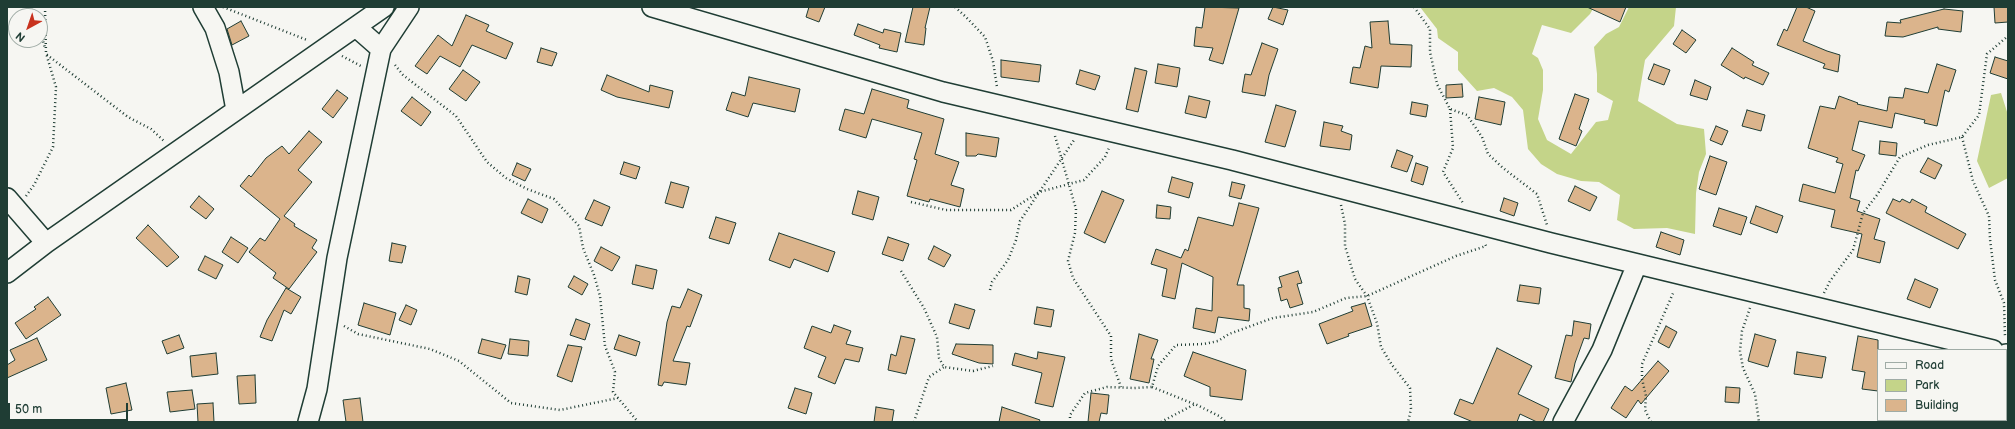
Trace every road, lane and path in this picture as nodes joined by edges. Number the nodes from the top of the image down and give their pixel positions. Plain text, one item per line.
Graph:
1 (45, 7) edge
2 (203, 7) edge
3 (223, 7) edge
4 (384, 7) edge
5 (409, 7) edge
6 (652, 7) edge
7 (955, 7) edge
8 (1414, 7) edge
9 (356, 27) junction
10 (2008, 36) edge
11 (44, 48) edge
12 (325, 48) junction
13 (381, 49) junction
14 (46, 54) junction
15 (375, 73) junction
16 (999, 105) junction
17 (236, 110) junction
18 (1039, 115) junction
19 (1085, 126) junction
20 (1115, 133) junction
21 (1962, 137) junction
22 (176, 152) junction
23 (1061, 158) junction
24 (1068, 184) junction
25 (1337, 187) junction
26 (1039, 192) junction
27 (911, 202) dead end
28 (12, 204) edge
29 (46, 243) junction
30 (1551, 243) junction
31 (1637, 264) junction
32 (900, 271) dead end
33 (7, 273) edge
34 (1683, 275) junction
35 (990, 290) dead end
36 (1756, 292) junction
37 (1367, 296) junction
38 (1816, 307) junction
39 (328, 316) junction
40 (1999, 349) edge
41 (2003, 349) edge
42 (993, 366) dead end
43 (944, 367) junction
44 (1152, 387) junction
45 (1122, 388) junction
46 (618, 398) junction
47 (1195, 404) junction
48 (308, 422) edge
49 (638, 422) edge
50 (914, 422) edge
51 (1070, 422) edge
52 (1160, 422) edge
53 (1226, 422) edge
54 (1408, 422) edge
55 (1563, 422) edge
56 (1651, 422) edge
57 (1759, 422) edge

1 - 14 path
2 - 17 street
3 - 12 path
4 - 9 street
5 - 13 street
6 - 16 street
7 - 16 path
8 - 30 path
9 - 12 street
9 - 13 street
10 - 21 path
11 - 14 path
12 - 15 path
12 - 17 street
13 - 15 street
13 - 46 path
14 - 22 path
14 - 28 path
15 - 39 street
16 - 18 street
17 - 22 street
18 - 19 street
18 - 23 path
19 - 20 street
19 - 23 path
20 - 24 path
20 - 25 street
21 - 38 path
21 - 41 path
22 - 29 street
23 - 24 path
23 - 26 path
24 - 26 path
24 - 45 path
25 - 30 street
25 - 37 path
26 - 27 path
26 - 35 path
28 - 29 street
29 - 33 street
30 - 31 street
31 - 34 street
31 - 55 street
32 - 43 path
34 - 36 street
34 - 56 path
36 - 38 street
36 - 57 path
37 - 44 path
37 - 54 path
38 - 40 street
39 - 46 path
39 - 48 street
42 - 43 path
43 - 50 path
44 - 45 path
44 - 47 path
45 - 51 path
46 - 49 path
47 - 52 path
47 - 53 path

